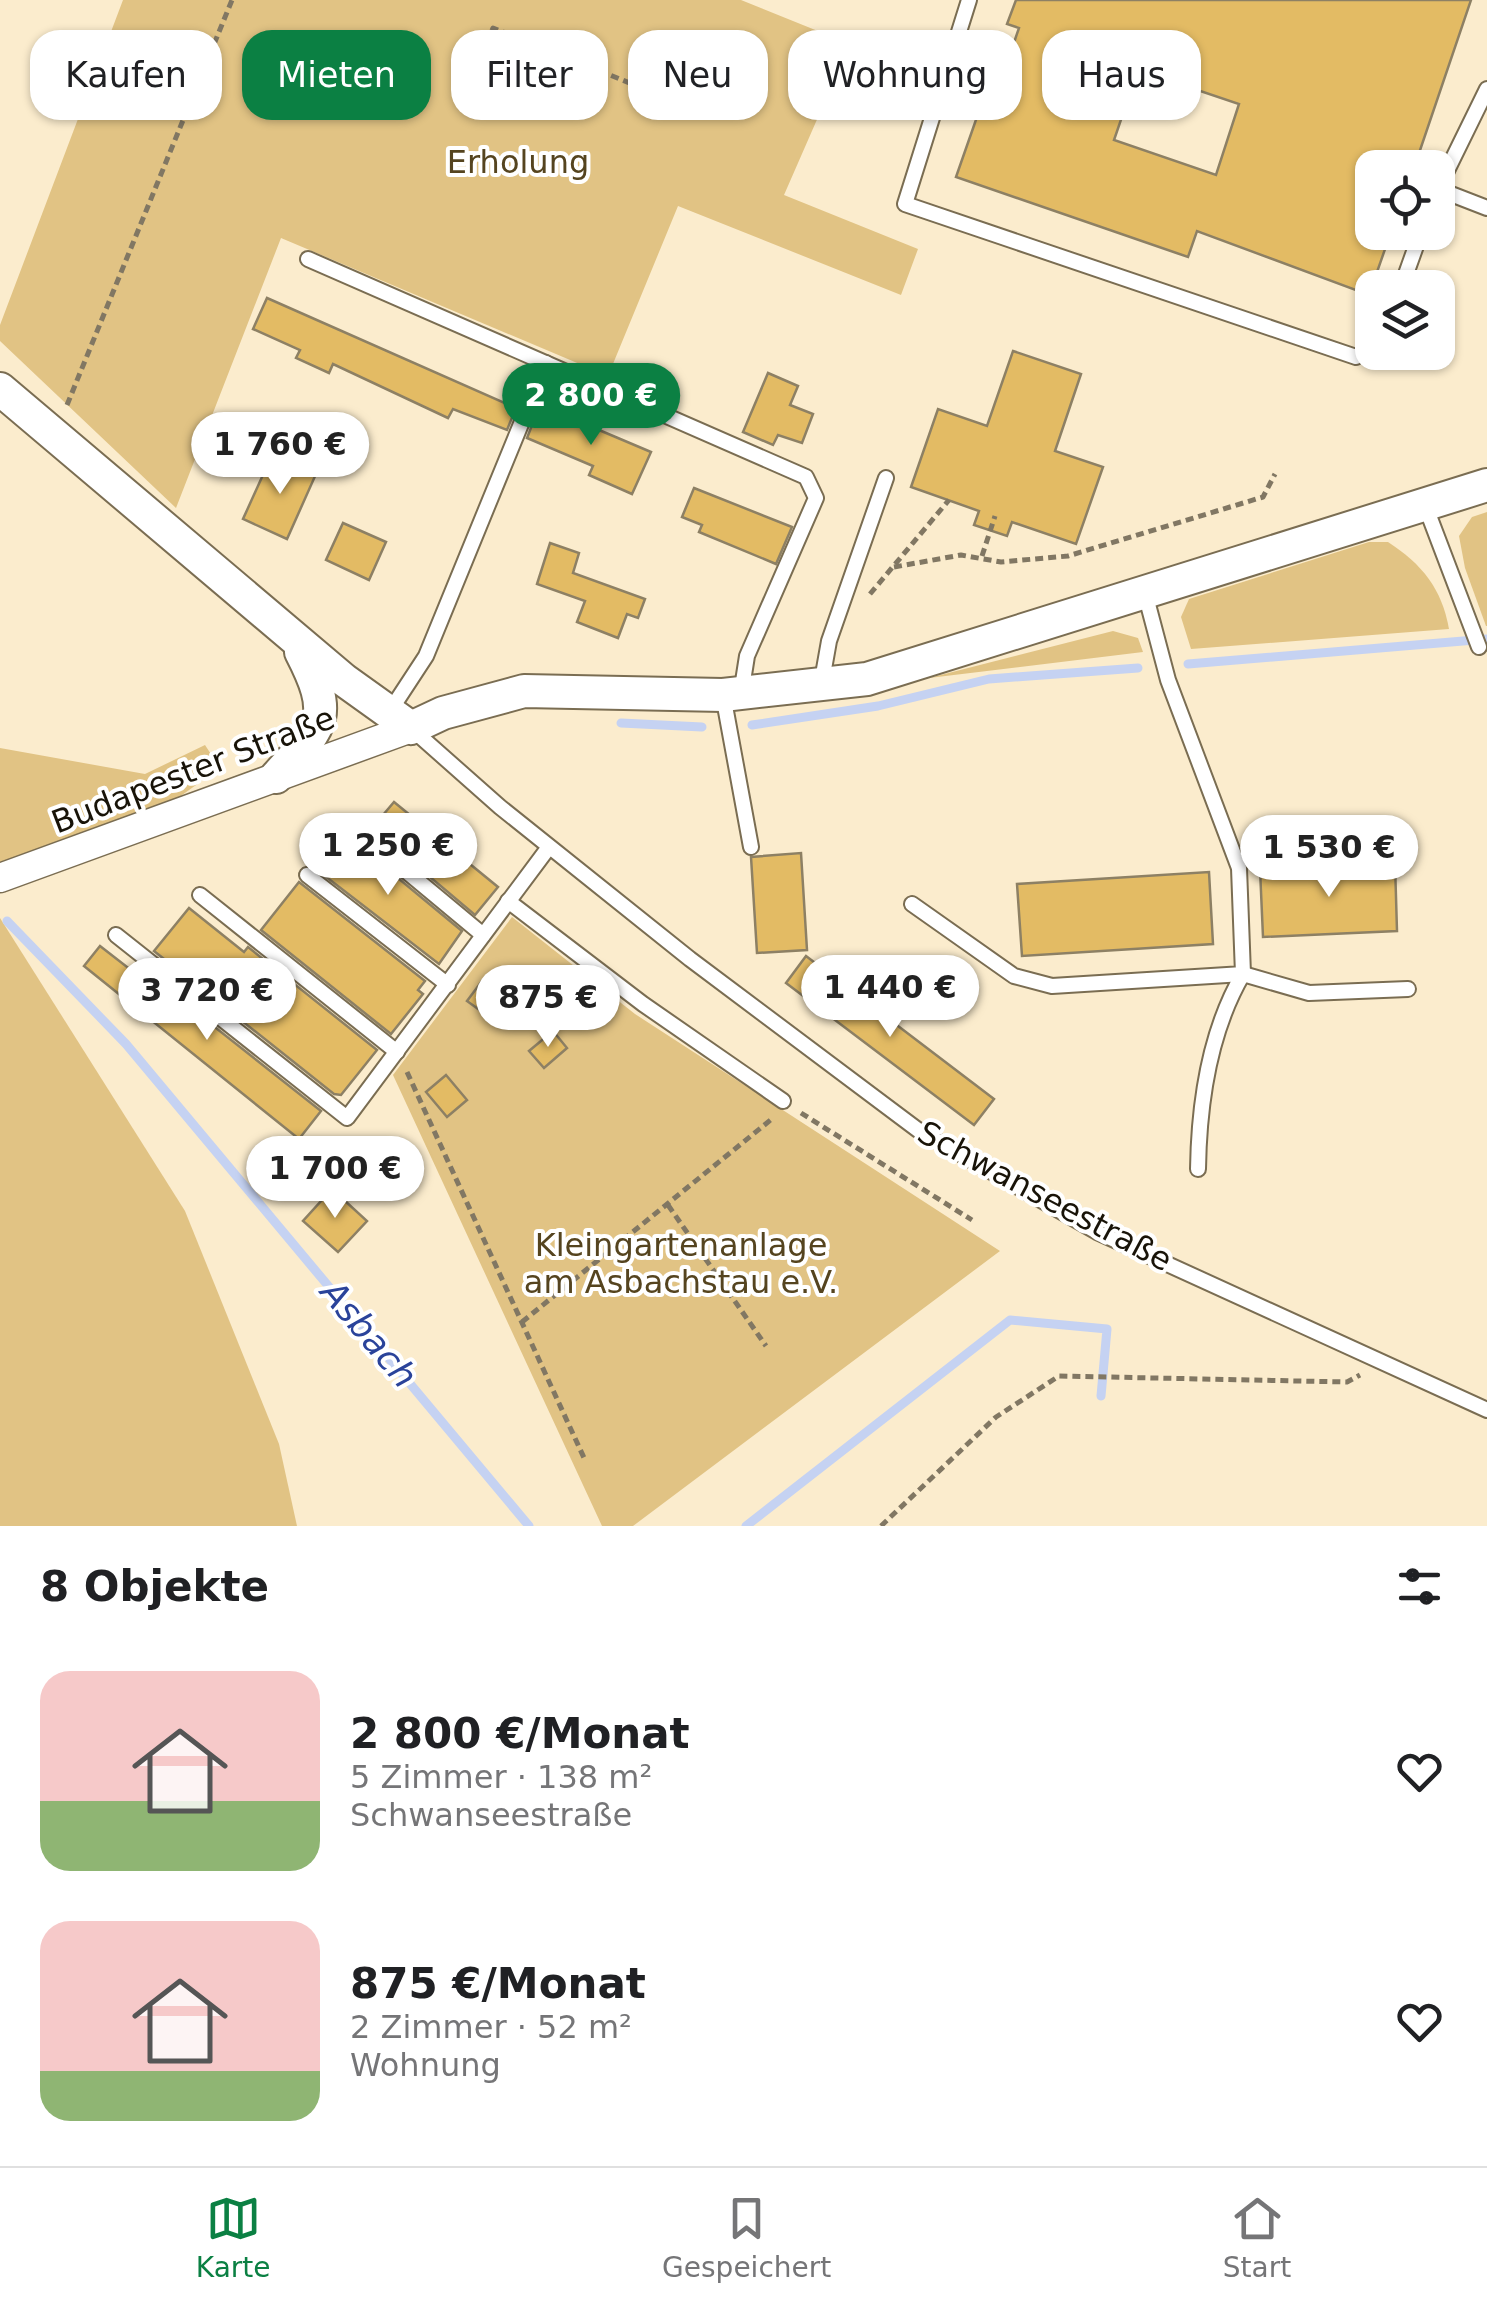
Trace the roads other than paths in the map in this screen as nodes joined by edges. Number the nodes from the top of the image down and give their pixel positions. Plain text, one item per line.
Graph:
1 (969, 0) edge
2 (1487, 89) edge
3 (1455, 154) edge
4 (1455, 196) edge
5 (1487, 208) edge
6 (308, 259) dead end
7 (1355, 356) edge
8 (546, 362) junction
9 (0, 389) edge
10 (886, 478) dead end
11 (1487, 485) edge
12 (1424, 504) junction
13 (1144, 592) junction
14 (292, 635) junction
15 (1479, 647) dead end
16 (821, 687) junction
17 (732, 695) junction
18 (400, 720) junction
19 (276, 778) junction
20 (352, 826) dead end
21 (549, 847) junction
22 (751, 847) dead end
23 (306, 875) dead end
24 (0, 878) edge
25 (200, 896) dead end
26 (508, 901) junction
27 (912, 904) dead end
28 (116, 935) dead end
29 (483, 935) junction
30 (1243, 974) junction
31 (448, 985) junction
32 (1408, 989) dead end
33 (398, 1052) junction
34 (784, 1102) road end
35 (1198, 1168) dead end
36 (1487, 1410) edge

1 - 7 lane
2 - 3 lane
4 - 5 lane
6 - 8 lane
8 - 17 lane
8 - 18 lane
9 - 14 street, Schwanseestraße
10 - 16 lane
11 - 12 street
12 - 13 street
12 - 15 lane
13 - 16 street
13 - 30 lane
14 - 18 street, Schwanseestraße
14 - 19 street
16 - 17 street
17 - 18 street
17 - 22 lane
18 - 19 street, Budapester Straße
18 - 21 lane, Schwanseestraße
19 - 24 street, Budapester Straße
20 - 29 lane
21 - 26 lane
21 - 36 lane, Schwanseestraße
23 - 31 lane
25 - 33 lane
26 - 29 lane
26 - 34 lane
27 - 30 lane
28 - 33 lane
29 - 31 lane
30 - 32 lane
30 - 35 lane
31 - 33 lane

